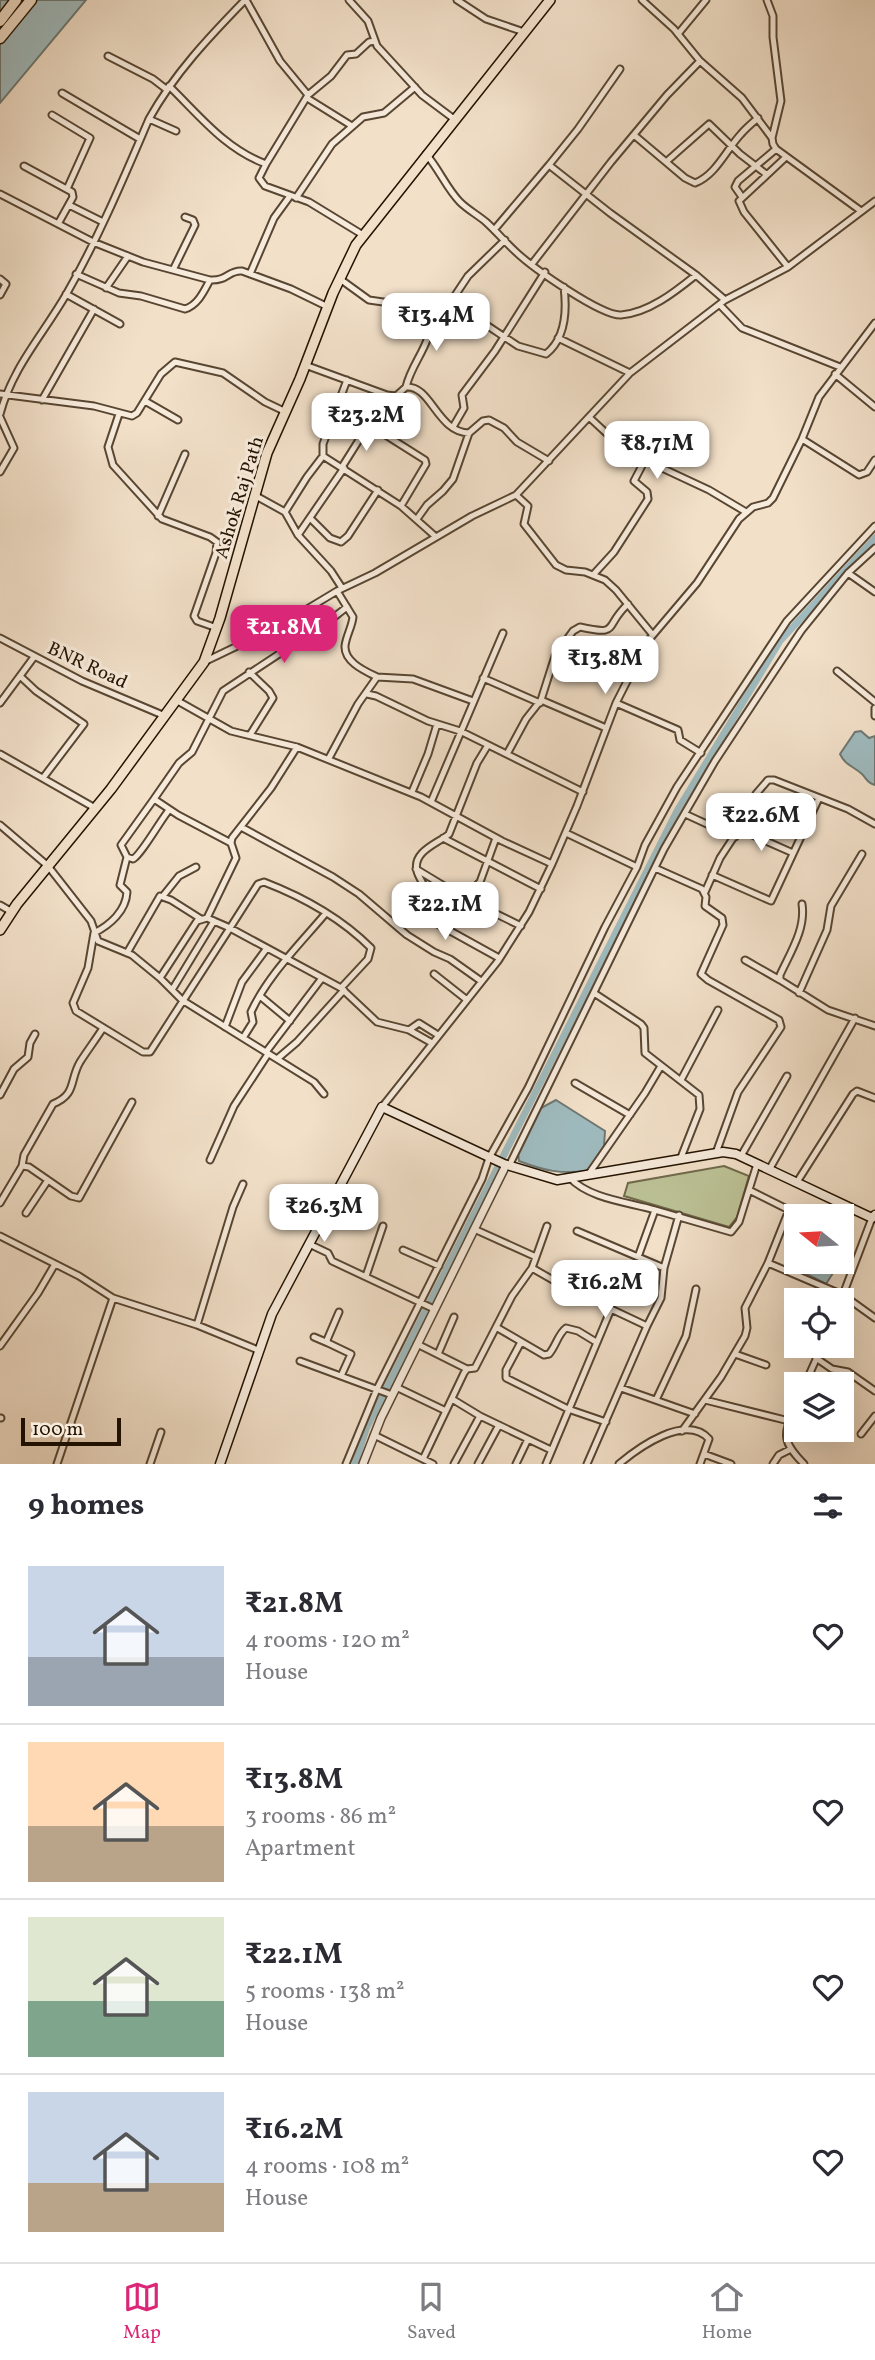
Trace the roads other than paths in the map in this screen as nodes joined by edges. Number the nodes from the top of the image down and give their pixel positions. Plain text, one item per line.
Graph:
1 (16, 0) edge
2 (31, 0) edge
3 (244, 0) edge
4 (349, 0) edge
5 (457, 0) edge
6 (550, 0) edge
7 (642, 0) edge
8 (706, 0) edge
9 (767, 0) edge
10 (0, 20) edge
11 (524, 32) junction
12 (678, 34) junction
13 (0, 38) edge
14 (375, 41) junction
15 (108, 56) dead end
16 (700, 61) junction
17 (620, 69) dead end
18 (167, 87) junction
19 (415, 87) junction
20 (62, 93) dead end
21 (307, 97) junction
22 (52, 116) dead end
23 (149, 118) junction
24 (758, 118) junction
25 (454, 119) junction
26 (352, 126) junction
27 (176, 131) dead end
28 (634, 135) junction
29 (772, 138) junction
30 (140, 139) junction
31 (732, 147) junction
32 (776, 149) junction
33 (426, 154) junction
34 (786, 157) junction
35 (666, 162) junction
36 (266, 164) junction
37 (549, 165) junction
38 (24, 166) dead end
39 (755, 166) junction
40 (766, 174) junction
41 (67, 189) junction
42 (586, 193) junction
43 (0, 194) edge
44 (293, 197) junction
45 (742, 197) junction
46 (875, 201) edge
47 (69, 205) junction
48 (861, 211) junction
49 (184, 217) dead end
50 (103, 222) junction
51 (58, 224) junction
52 (494, 230) junction
53 (363, 235) junction
54 (505, 240) junction
55 (93, 242) junction
56 (128, 256) junction
57 (532, 264) junction
58 (788, 267) junction
59 (173, 270) junction
60 (545, 272) junction
61 (76, 274) junction
62 (250, 274) junction
63 (696, 275) junction
64 (0, 279) edge
65 (340, 279) junction
66 (210, 280) junction
67 (564, 287) junction
68 (106, 288) junction
69 (66, 293) junction
70 (0, 295) edge
71 (450, 303) junction
72 (722, 303) junction
73 (328, 307) junction
74 (94, 309) junction
75 (430, 317) junction
76 (875, 323) edge
77 (120, 324) dead end
78 (869, 331) junction
79 (875, 335) edge
80 (503, 337) junction
81 (558, 338) junction
82 (305, 365) junction
83 (840, 367) junction
84 (630, 373) junction
85 (835, 374) junction
86 (347, 380) junction
87 (406, 387) junction
88 (3, 394) edge
89 (42, 400) junction
90 (145, 401) junction
91 (338, 405) junction
92 (875, 407) edge
93 (286, 412) junction
94 (120, 414) junction
95 (0, 415) edge
96 (590, 418) junction
97 (178, 420) dead end
98 (369, 424) junction
99 (453, 427) junction
100 (469, 433) junction
101 (802, 439) junction
102 (185, 454) dead end
103 (323, 456) junction
104 (645, 460) junction
105 (875, 460) edge
106 (549, 461) junction
107 (343, 467) junction
108 (0, 472) edge
109 (378, 489) junction
110 (516, 495) junction
111 (256, 496) junction
112 (401, 506) junction
113 (285, 512) junction
114 (746, 512) junction
115 (158, 516) junction
116 (311, 519) junction
117 (417, 519) junction
118 (875, 526) edge
119 (298, 535) junction
120 (436, 537) junction
121 (875, 548) edge
122 (848, 573) junction
123 (593, 575) junction
124 (340, 589) junction
125 (875, 592) edge
126 (628, 604) junction
127 (347, 607) junction
128 (217, 628) junction
129 (503, 632) dead end
130 (652, 634) junction
131 (0, 638) edge
132 (34, 657) junction
133 (204, 662) junction
134 (837, 671) dead end
135 (249, 672) junction
136 (20, 676) junction
137 (377, 677) junction
138 (483, 678) junction
139 (367, 694) junction
140 (176, 700) junction
141 (473, 701) junction
142 (541, 701) junction
143 (875, 702) edge
144 (616, 703) junction
145 (0, 704) edge
146 (875, 708) edge
147 (165, 716) junction
148 (875, 716) edge
149 (209, 718) junction
150 (437, 724) junction
151 (606, 728) junction
152 (460, 732) junction
153 (250, 735) junction
154 (488, 745) junction
155 (297, 747) junction
156 (701, 753) junction
157 (0, 754) edge
158 (507, 754) junction
159 (328, 758) junction
160 (43, 778) junction
161 (412, 792) junction
162 (583, 792) junction
163 (819, 798) junction
164 (154, 799) junction
165 (431, 802) junction
166 (95, 808) junction
167 (169, 810) junction
168 (685, 814) junction
169 (456, 815) junction
170 (875, 824) edge
171 (0, 825) edge
172 (241, 827) junction
173 (739, 830) junction
174 (566, 833) junction
175 (735, 837) junction
176 (443, 838) junction
177 (496, 838) junction
178 (231, 843) junction
179 (793, 853) junction
180 (862, 854) dead end
181 (127, 857) junction
182 (489, 862) junction
183 (552, 864) junction
184 (48, 866) junction
185 (196, 867) dead end
186 (637, 867) junction
187 (655, 868) junction
188 (416, 869) junction
189 (712, 875) junction
190 (541, 889) junction
191 (705, 892) junction
192 (163, 896) junction
193 (464, 898) junction
194 (802, 904) dead end
195 (0, 905) edge
196 (12, 912) junction
197 (326, 913) junction
198 (204, 918) junction
199 (214, 921) junction
200 (521, 926) junction
201 (443, 927) junction
202 (230, 928) junction
203 (0, 930) edge
204 (94, 933) junction
205 (267, 948) junction
206 (127, 953) junction
207 (499, 958) junction
208 (287, 960) junction
209 (745, 960) dead end
210 (434, 974) dead end
211 (160, 978) junction
212 (322, 978) junction
213 (780, 980) junction
214 (481, 981) junction
215 (342, 989) junction
216 (172, 990) junction
217 (594, 993) junction
218 (799, 993) junction
219 (260, 996) junction
220 (182, 1000) junction
221 (467, 1000) junction
222 (719, 1010) dead end
223 (855, 1018) junction
224 (289, 1021) junction
225 (875, 1026) edge
226 (225, 1027) junction
227 (103, 1028) junction
228 (409, 1030) junction
229 (35, 1034) dead end
230 (438, 1035) junction
231 (243, 1038) junction
232 (432, 1043) junction
233 (267, 1053) junction
234 (277, 1059) junction
235 (660, 1066) junction
236 (787, 1076) dead end
237 (681, 1080) junction
238 (576, 1083) dead end
239 (324, 1094) dead end
240 (0, 1095) edge
241 (875, 1098) edge
242 (132, 1102) dead end
243 (382, 1107) junction
244 (630, 1115) junction
245 (716, 1154) junction
246 (740, 1156) junction
247 (491, 1158) junction
248 (210, 1160) dead end
249 (680, 1160) junction
250 (757, 1164) junction
251 (506, 1165) junction
252 (22, 1166) junction
253 (769, 1170) junction
254 (588, 1175) junction
255 (570, 1178) junction
256 (48, 1180) junction
257 (797, 1182) junction
258 (243, 1184) dead end
259 (749, 1190) junction
260 (0, 1203) edge
261 (655, 1210) junction
262 (26, 1213) dead end
263 (679, 1215) junction
264 (874, 1216) edge
265 (383, 1226) dead end
266 (547, 1226) dead end
267 (474, 1229) junction
268 (577, 1231) dead end
269 (0, 1236) edge
270 (308, 1243) junction
271 (403, 1250) dead end
272 (536, 1257) junction
273 (638, 1257) junction
274 (768, 1263) junction
275 (55, 1264) junction
276 (439, 1266) junction
277 (532, 1268) junction
278 (664, 1268) junction
279 (366, 1276) junction
280 (821, 1288) edge
281 (846, 1288) edge
282 (696, 1289) dead end
283 (113, 1298) junction
284 (854, 1305) edge
285 (428, 1306) junction
286 (611, 1309) junction
287 (339, 1311) dead end
288 (454, 1317) dead end
289 (875, 1318) edge
290 (197, 1325) junction
291 (647, 1326) junction
292 (496, 1327) junction
293 (314, 1337) dead end
294 (521, 1342) junction
295 (596, 1342) junction
296 (328, 1343) junction
297 (417, 1344) junction
298 (0, 1346) edge
299 (258, 1350) junction
300 (438, 1354) junction
301 (735, 1354) junction
302 (816, 1358) joint
303 (300, 1361) dead end
304 (766, 1365) dead end
305 (467, 1369) junction
306 (810, 1372) edge
307 (341, 1376) junction
308 (621, 1388) junction
309 (379, 1390) junction
310 (875, 1391) edge
311 (393, 1392) junction
312 (452, 1399) junction
313 (656, 1400) junction
314 (705, 1400) junction
315 (568, 1409) junction
316 (446, 1411) junction
317 (695, 1414) junction
318 (480, 1416) junction
319 (875, 1416) edge
320 (784, 1420) edge
321 (606, 1422) junction
322 (499, 1425) junction
323 (682, 1431) junction
324 (161, 1432) dead end
325 (861, 1434) dead end
326 (374, 1435) junction
327 (528, 1439) junction
328 (787, 1442) edge
329 (551, 1450) junction
330 (789, 1450) junction
331 (704, 1454) junction
332 (423, 1459) junction
333 (57, 1464) edge
334 (150, 1464) edge
335 (220, 1464) edge
336 (346, 1464) edge
337 (363, 1464) edge
338 (433, 1464) edge
339 (454, 1464) edge
340 (478, 1464) edge
341 (516, 1464) edge
342 (545, 1464) edge
343 (587, 1464) edge
344 (619, 1464) edge
345 (700, 1464) edge
346 (731, 1464) edge
347 (773, 1464) edge
348 (804, 1464) edge

1 - 10 highway
2 - 13 highway
3 - 18 street
3 - 21 street
4 - 14 street
5 - 11 street
6 - 11 main road, Ashok Raj Path
7 - 12 street
8 - 12 street
9 - 29 street
11 - 25 main road, Ashok Raj Path
12 - 16 street
14 - 19 street
14 - 21 street
15 - 18 street
16 - 24 street
16 - 28 street
17 - 37 street
18 - 23 street
18 - 36 street
19 - 25 street
19 - 26 street
20 - 30 street
21 - 26 street
21 - 36 street
22 - 41 street
23 - 27 street
23 - 30 street
24 - 29 street
24 - 31 street
25 - 33 main road, Ashok Raj Path
26 - 44 street
28 - 35 street
28 - 42 street
29 - 32 street
30 - 50 street
31 - 35 street
31 - 35 street
31 - 39 street
32 - 34 street
32 - 39 street
33 - 52 street
33 - 53 main road, Ashok Raj Path
34 - 40 street
34 - 48 street
36 - 44 street
37 - 42 street
37 - 52 street
38 - 41 street
39 - 40 street
39 - 45 street
40 - 45 street
41 - 47 street
42 - 57 street
42 - 63 street
43 - 51 street
44 - 53 street
44 - 62 street
45 - 58 street
46 - 48 street
47 - 50 street
47 - 51 street
48 - 58 street
49 - 59 street
50 - 55 street
51 - 55 street
52 - 54 street
53 - 65 main road, Ashok Raj Path
54 - 57 street
54 - 71 street
55 - 56 street
55 - 61 street
56 - 59 street
56 - 68 street
57 - 60 street
58 - 72 street
59 - 66 street
60 - 67 street
60 - 80 street
61 - 68 street
61 - 69 street
62 - 66 street
62 - 73 street
63 - 67 street
63 - 72 street
64 - 70 street
65 - 73 main road, Ashok Raj Path
65 - 75 street
66 - 68 street
67 - 81 street
69 - 74 street
69 - 88 street
71 - 75 street
71 - 80 street
72 - 83 street
72 - 84 street
73 - 82 main road, Ashok Raj Path
74 - 77 street
74 - 89 street
75 - 87 street
76 - 78 street
78 - 79 street
78 - 83 street
80 - 81 street
80 - 99 street
81 - 84 street
82 - 86 street
82 - 93 main road, Ashok Raj Path
83 - 85 street
84 - 96 street
85 - 92 street
85 - 101 street
86 - 87 street
86 - 91 street
87 - 99 street
88 - 89 street
88 - 95 street
89 - 94 street
90 - 93 street
90 - 94 street
90 - 97 street
91 - 98 street
91 - 103 street
93 - 111 main road, Ashok Raj Path
94 - 115 street
95 - 108 street
96 - 104 street
96 - 106 street
98 - 107 street
98 - 112 street
99 - 100 street
100 - 106 street
100 - 117 street
101 - 105 street
101 - 114 street
102 - 115 street
103 - 107 street
103 - 113 street
104 - 114 street
104 - 123 street
106 - 110 street
107 - 109 street
107 - 116 street
109 - 112 street
109 - 116 street
110 - 120 street
110 - 123 street
111 - 113 street
111 - 128 main road, Ashok Raj Path
112 - 117 street
113 - 119 street
114 - 130 street
115 - 128 street
116 - 119 street
117 - 120 street
118 - 156 street
119 - 124 street
120 - 124 street
121 - 122 street
122 - 125 street
122 - 168 street
123 - 126 street
124 - 127 street
124 - 133 street
126 - 130 street
126 - 142 street
127 - 135 street
127 - 137 street
128 - 133 main road, Ashok Raj Path
129 - 138 street
130 - 144 street
131 - 132 street, BNR Road
132 - 136 street
132 - 147 street, BNR Road
133 - 140 main road, Ashok Raj Path
134 - 143 street
135 - 149 street
135 - 153 street
136 - 145 street
136 - 160 street
137 - 139 street
137 - 141 street
138 - 141 street
138 - 142 street
139 - 150 street
139 - 159 street
140 - 147 main road, Ashok Raj Path
140 - 149 street
141 - 152 street
142 - 151 street
142 - 158 street
144 - 151 street
144 - 156 street
146 - 148 street
147 - 166 main road, Ashok Raj Path
149 - 153 street
149 - 164 street
150 - 152 street
150 - 161 street
151 - 162 street
152 - 154 street
152 - 165 street
153 - 155 street
154 - 158 street
154 - 169 street
155 - 159 street
155 - 172 street
156 - 186 street
157 - 160 street
158 - 162 street
159 - 161 street
160 - 166 street
161 - 165 street
162 - 174 street
163 - 170 street
163 - 173 street
163 - 179 street
164 - 167 street
164 - 181 street
165 - 169 street
166 - 184 main road, Ashok Raj Path
167 - 178 street
167 - 181 street
168 - 175 street
168 - 187 street
169 - 176 street
169 - 177 street
171 - 184 street
172 - 178 street
172 - 214 street
173 - 175 street
173 - 179 street
174 - 183 street
174 - 186 street
175 - 189 street
176 - 182 street
176 - 188 street
177 - 182 street
177 - 183 street
178 - 198 street
179 - 189 street
180 - 218 street
181 - 204 street
182 - 190 street
182 - 193 street
183 - 190 street
184 - 196 main road, Ashok Raj Path
184 - 204 street
185 - 192 street
186 - 247 street
187 - 191 street
187 - 217 street
188 - 193 street
188 - 201 street
189 - 191 street
190 - 200 street
191 - 245 street
192 - 198 street
192 - 206 street
193 - 200 street
193 - 201 street
194 - 213 street
195 - 196 street
196 - 203 main road, Ashok Raj Path
197 - 202 street
197 - 208 street
197 - 215 street
198 - 199 street
198 - 211 street
199 - 202 street
199 - 216 street
200 - 207 street
201 - 207 street
202 - 205 street
202 - 220 street
204 - 206 street
204 - 227 street
205 - 208 street
205 - 226 street
206 - 211 street
207 - 214 street
208 - 212 street
208 - 219 street
209 - 213 street
210 - 221 street
211 - 216 street
212 - 215 street
212 - 224 street
213 - 218 street
214 - 221 street
215 - 228 street
215 - 234 street
216 - 220 street
217 - 235 street
217 - 251 street
218 - 223 street
219 - 224 street
219 - 231 street
220 - 226 street
220 - 227 street
221 - 230 street
222 - 237 street
223 - 225 street
223 - 253 street
224 - 233 street
226 - 231 street
227 - 252 street
228 - 230 street
228 - 232 street
229 - 240 street
230 - 232 street
231 - 233 street
232 - 243 street
233 - 234 street
233 - 248 street
234 - 239 street
235 - 237 street
235 - 244 street
236 - 246 street
237 - 249 street
238 - 244 street
241 - 257 street
242 - 256 street
243 - 247 main road
243 - 270 main road
244 - 254 street
245 - 246 main road
245 - 249 main road
246 - 250 main road
247 - 251 main road
247 - 276 street
249 - 254 main road
250 - 253 main road
250 - 259 street
251 - 255 main road
251 - 267 street
252 - 256 street
252 - 260 street
253 - 257 main road
254 - 255 main road
255 - 261 street
256 - 262 street
257 - 264 main road
258 - 290 street
259 - 263 street
259 - 274 street
261 - 263 street
261 - 273 street
263 - 278 street
264 - 281 street
265 - 279 street
266 - 272 street
267 - 272 street
267 - 285 street
268 - 273 street
269 - 275 street
270 - 279 street
270 - 299 main road
271 - 276 street
272 - 277 street
273 - 278 street
274 - 280 street
274 - 301 street
275 - 283 street
275 - 298 street
276 - 285 street
277 - 286 street
277 - 292 street
278 - 291 street
279 - 285 street
282 - 313 street
283 - 290 street
283 - 333 street
284 - 289 street
285 - 297 street
285 - 309 street
286 - 291 street
286 - 295 street
287 - 296 street
288 - 300 street
290 - 299 street
291 - 308 street
292 - 294 street
292 - 305 street
293 - 296 street
294 - 295 street
294 - 315 street
295 - 315 street
296 - 307 street
297 - 300 street
297 - 311 street
299 - 335 main road
300 - 305 street
301 - 304 street
301 - 314 street
302 - 306 street
302 - 310 street
303 - 307 street
305 - 312 street
307 - 309 street
308 - 313 street
308 - 321 street
309 - 311 street
309 - 336 street
311 - 316 street
311 - 326 street
312 - 316 street
312 - 318 street
313 - 317 street
314 - 317 street
314 - 320 street
315 - 321 street
315 - 329 street
316 - 332 street
317 - 323 street
318 - 322 street
318 - 339 street
319 - 325 street
321 - 343 street
322 - 327 street
322 - 340 street
323 - 331 street
323 - 344 street
324 - 334 street
326 - 332 street
326 - 337 street
327 - 329 street
327 - 341 street
328 - 330 street
329 - 342 street
330 - 347 street
330 - 348 street
331 - 345 street
331 - 346 street
332 - 338 street

